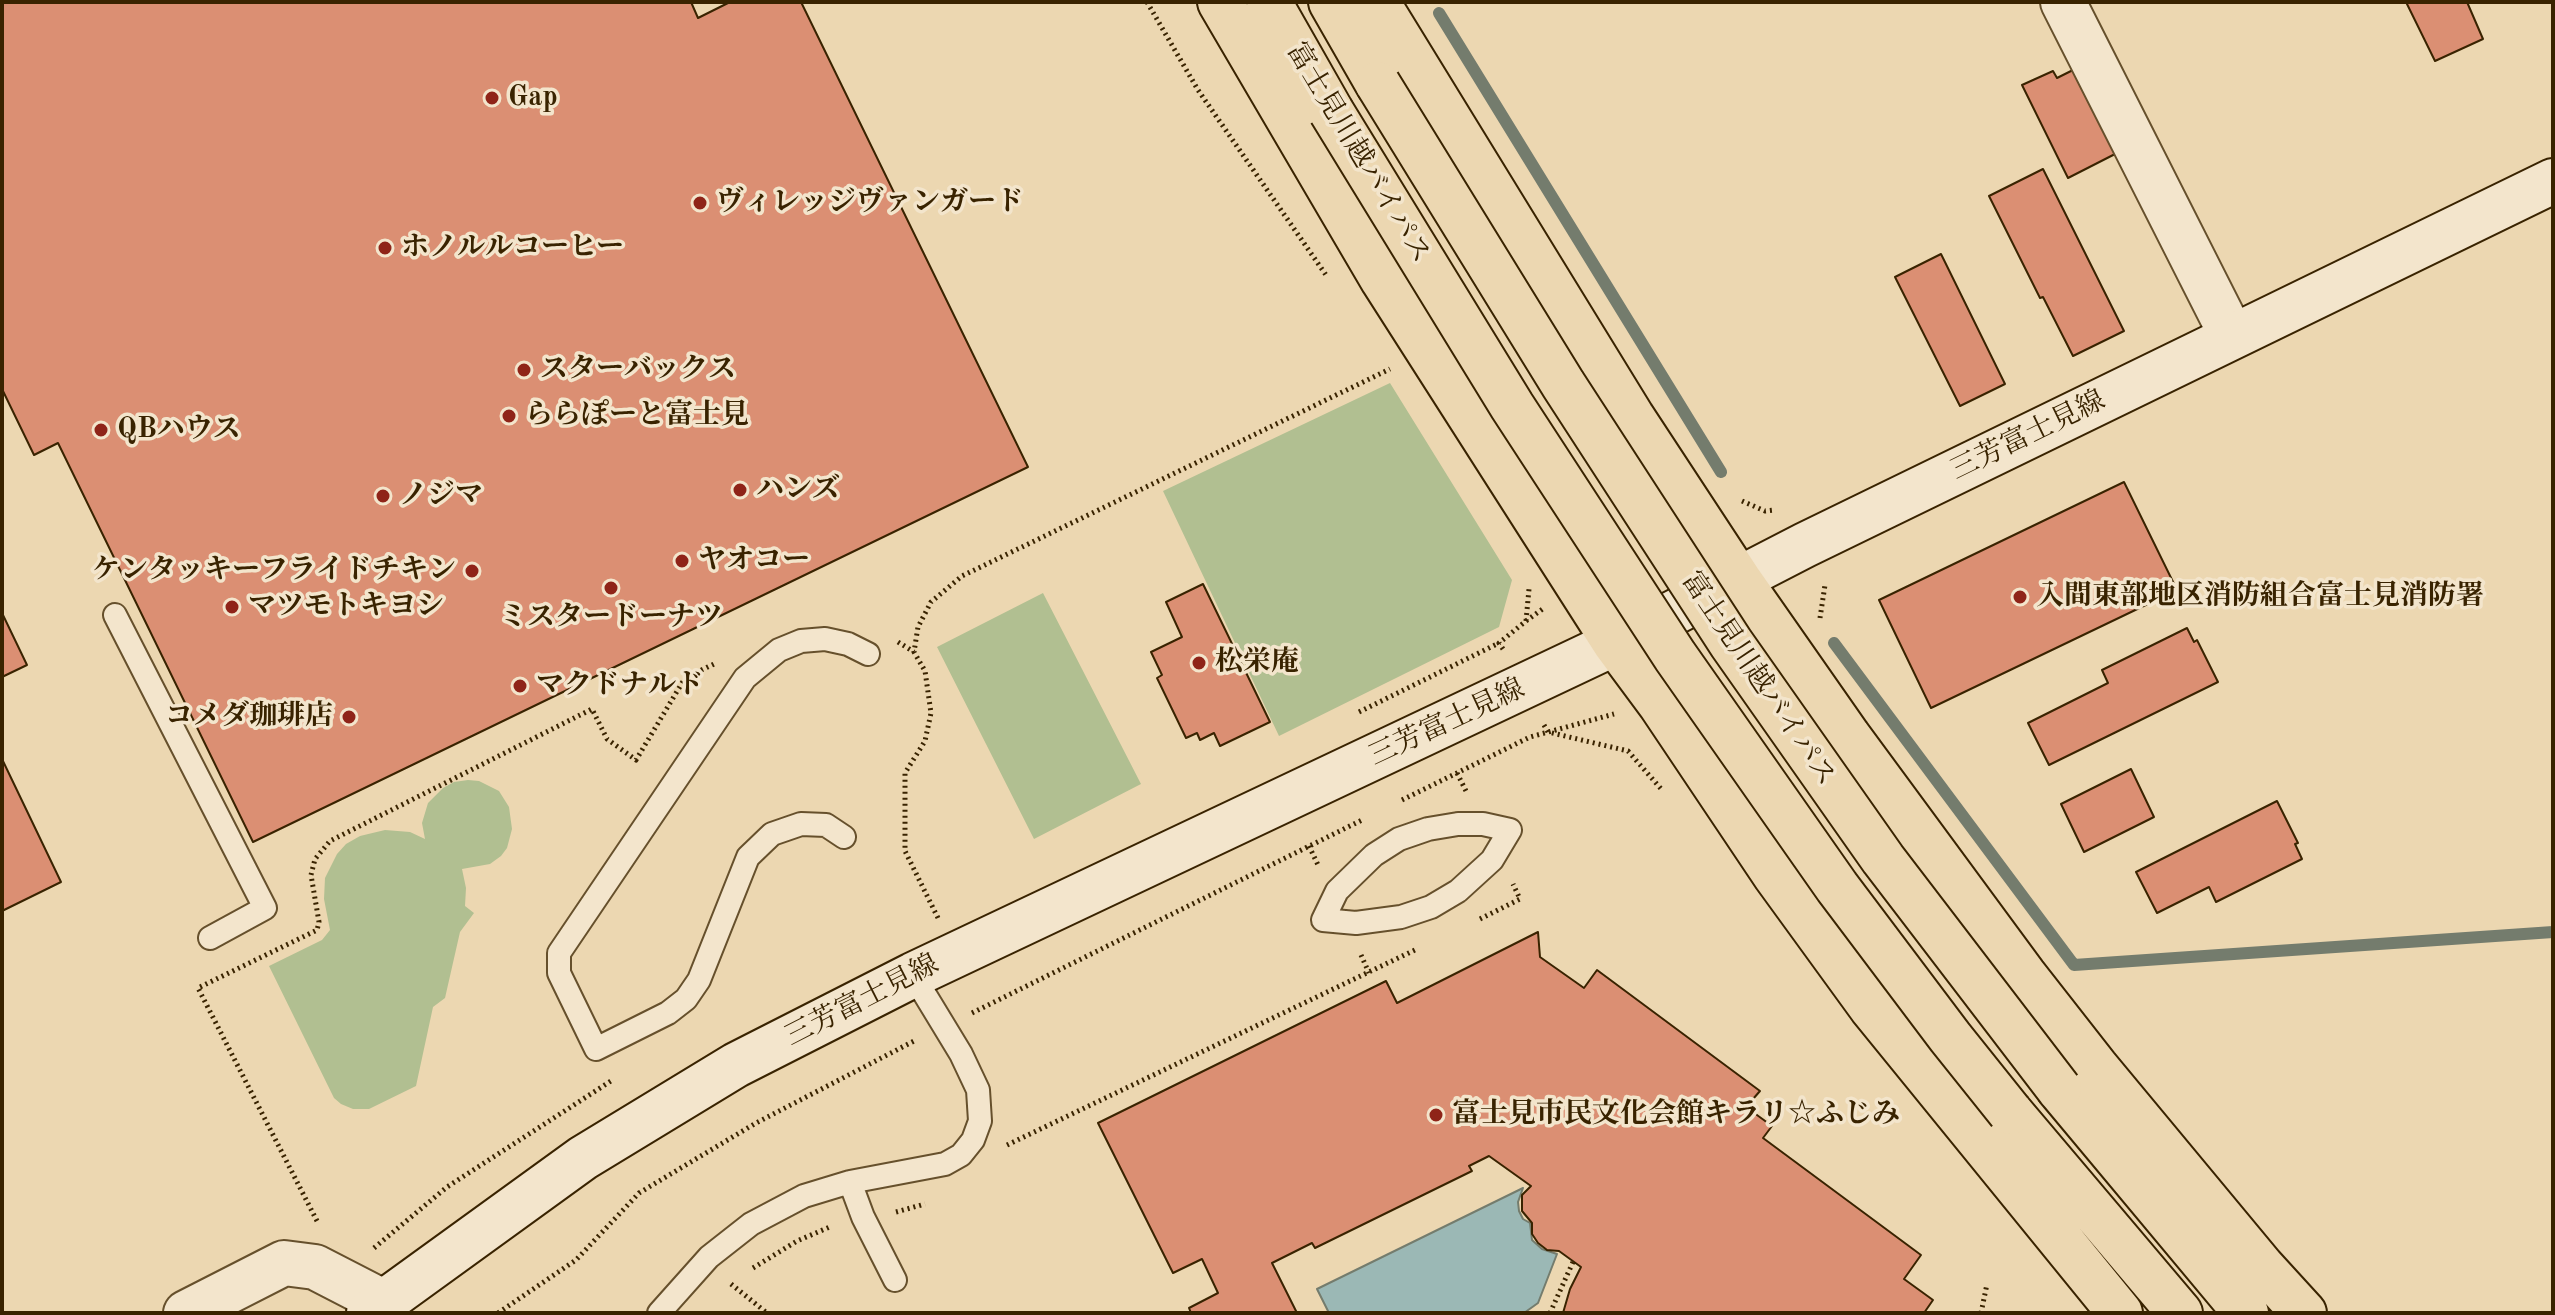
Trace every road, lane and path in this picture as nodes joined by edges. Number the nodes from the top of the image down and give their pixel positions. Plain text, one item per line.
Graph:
1 (1220, 2) edge
2 (1269, 2) edge
3 (1331, 2) edge
4 (1377, 2) edge
5 (2063, 2) edge
6 (2551, 186) edge
7 (2232, 336) junction
8 (1398, 365) dead end
9 (1740, 499) dead end
10 (1805, 545) junction
11 (1739, 580) junction
12 (1822, 599) junction
13 (1815, 605) dead end
14 (115, 615) dead end
15 (1819, 624) dead end
16 (1615, 643) junction
17 (868, 654) dead end
18 (1607, 717) dead end
19 (636, 760) dead end
20 (1390, 806) dead end
21 (1376, 813) dead end
22 (844, 837) dead end
23 (1520, 899) dead end
24 (939, 919) dead end
25 (1479, 919) dead end
26 (1323, 920) joint
27 (210, 938) dead end
28 (1424, 946) dead end
29 (913, 975) junction
30 (945, 1026) junction
31 (1000, 1155) dead end
32 (850, 1182) junction
33 (935, 1201) dead end
34 (863, 1217) junction
35 (317, 1221) dead end
36 (1573, 1262) dead end
37 (895, 1280) dead end
38 (1987, 1284) dead end
39 (376, 1307) edge
40 (186, 1313) edge
41 (498, 1313) edge
42 (659, 1313) edge
43 (767, 1313) edge
44 (1550, 1313) edge
45 (1981, 1313) edge
46 (2120, 1313) edge
47 (2180, 1313) edge
48 (2246, 1313) edge
49 (2304, 1313) edge

1 - 16 highway
2 - 47 highway, 富士見川越バイパス, bridge
3 - 48 highway, 富士見川越バイパス, bridge
4 - 11 highway
5 - 7 main road
6 - 7 main road, 三芳富士見線
7 - 10 main road, 三芳富士見線
8 - 24 path
9 - 10 path
10 - 11 main road, 三芳富士見線
10 - 12 path
11 - 16 main road, 三芳富士見線
11 - 49 highway
12 - 13 path
12 - 15 path
14 - 27 lane
16 - 29 main road, 三芳富士見線
16 - 46 highway
17 - 22 lane
18 - 20 path
19 - 35 path
21 - 30 path
23 - 25 path
26 - 26 lane
28 - 31 path
29 - 30 lane
29 - 39 main road, 三芳富士見線
30 - 32 lane
30 - 41 path
32 - 34 lane
32 - 42 lane
33 - 34 path
34 - 37 lane
34 - 43 path
36 - 44 path
38 - 45 path
39 - 40 main road

